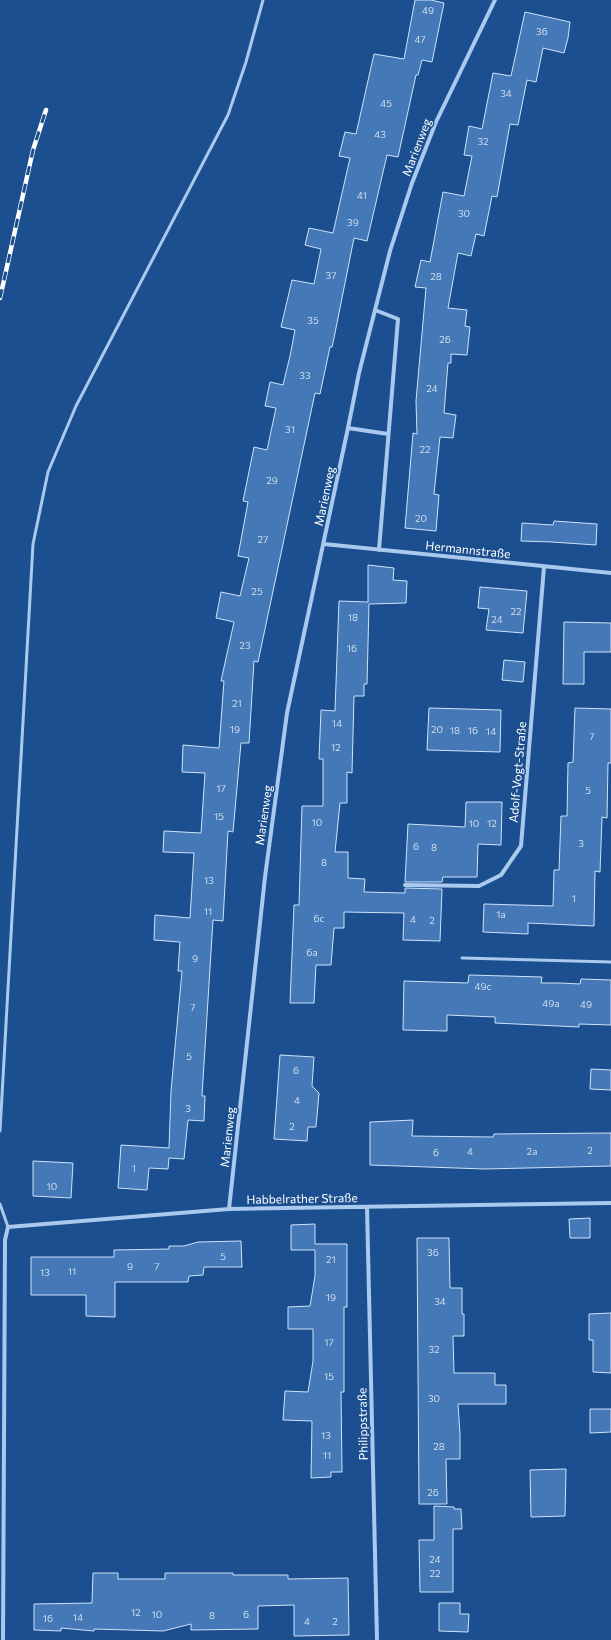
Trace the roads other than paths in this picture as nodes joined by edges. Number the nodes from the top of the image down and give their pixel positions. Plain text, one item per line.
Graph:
1 (263, 0) edge
2 (495, 0) edge
3 (375, 310) junction
4 (348, 428) junction
5 (388, 434) junction
6 (324, 544) junction
7 (379, 550) junction
8 (544, 567) junction
9 (611, 573) edge
10 (405, 885) dead end
11 (462, 958) dead end
12 (611, 962) edge
13 (0, 1131) edge
14 (611, 1203) edge
15 (0, 1204) edge
16 (367, 1207) junction
17 (229, 1209) junction
18 (8, 1227) junction
19 (3, 1640) edge
20 (376, 1640) edge

1 - 13 lane
2 - 3 street, Marienweg
3 - 4 street, Marienweg
3 - 5 street
4 - 5 street
4 - 6 street, Marienweg
5 - 7 street
6 - 7 street, Hermannstraße
6 - 17 street, Marienweg
7 - 8 street, Hermannstraße
8 - 9 street, Hermannstraße
8 - 10 street, Adolf-Vogt-Straße
11 - 12 lane
14 - 16 street, Habbelrather Straße
15 - 18 lane
16 - 17 street, Habbelrather Straße
16 - 20 street, Philippstraße
17 - 18 street, Habbelrather Straße
18 - 19 street

